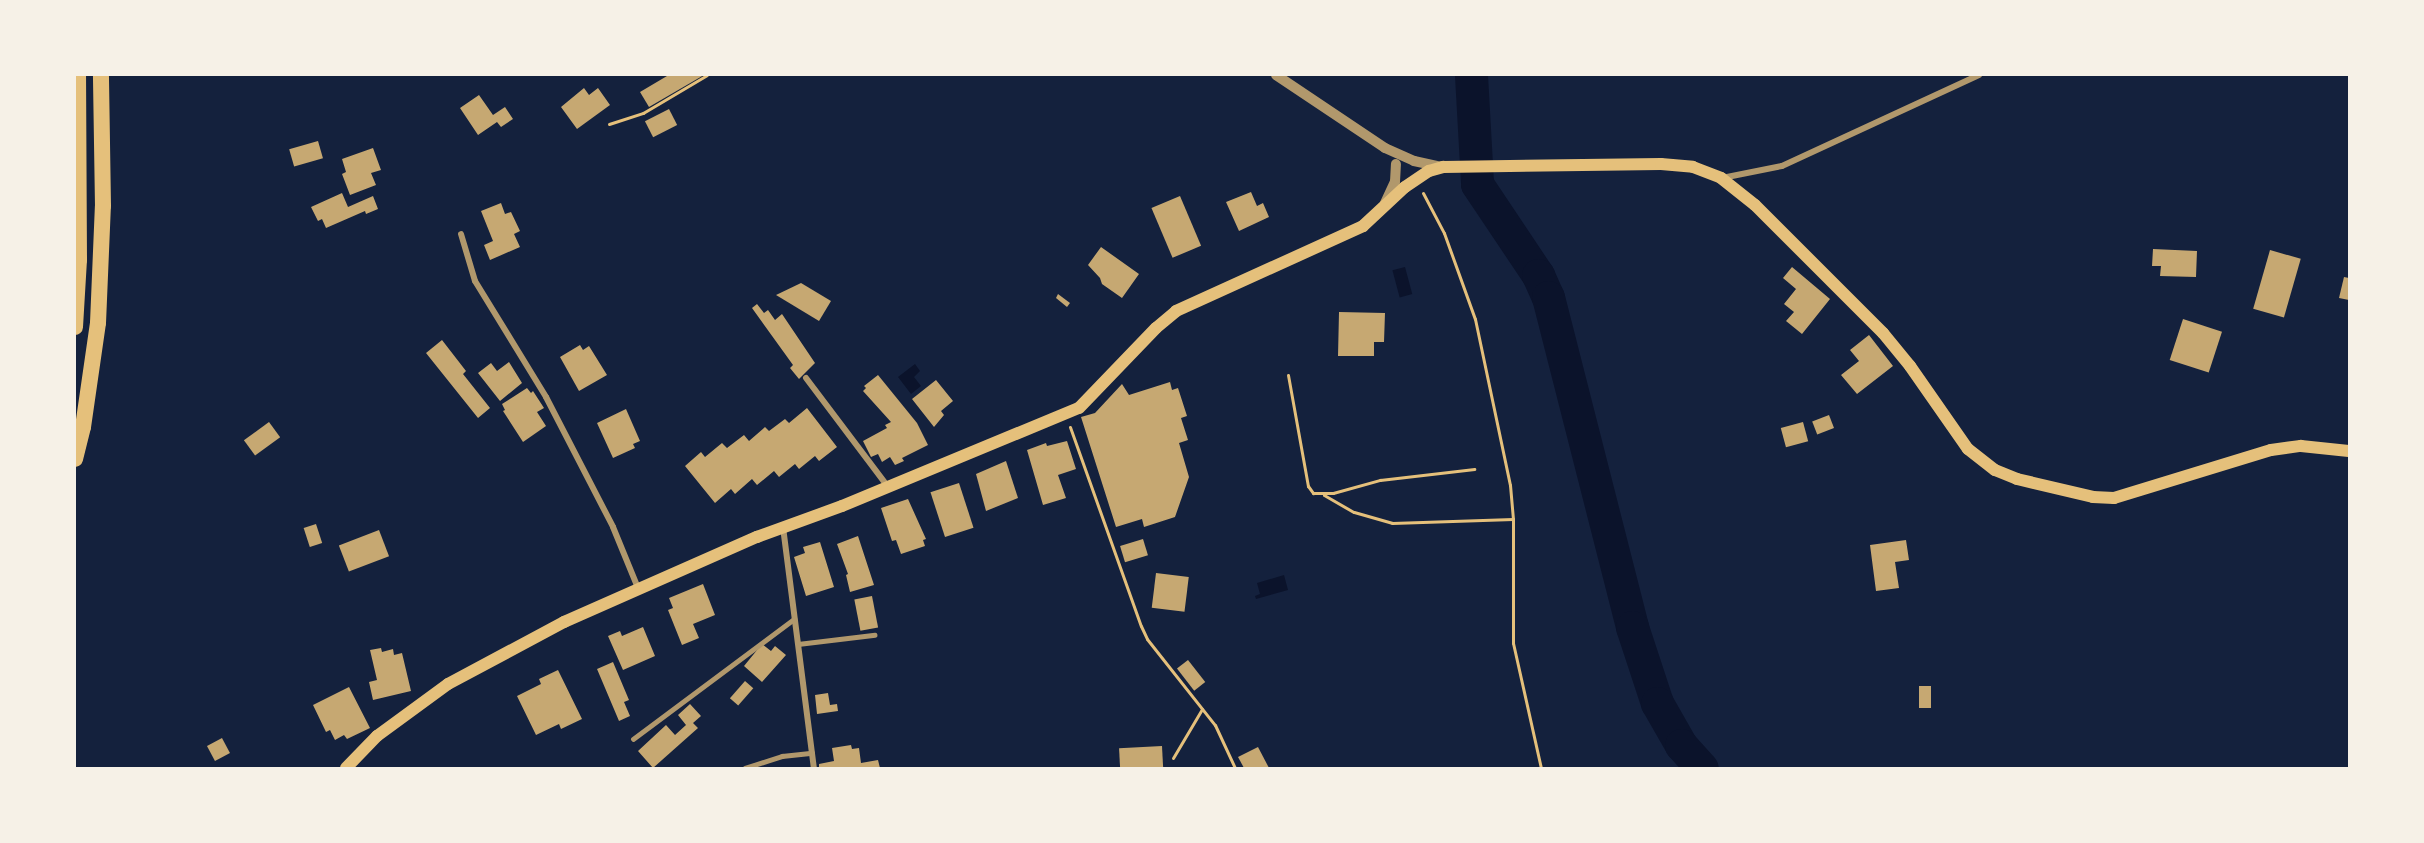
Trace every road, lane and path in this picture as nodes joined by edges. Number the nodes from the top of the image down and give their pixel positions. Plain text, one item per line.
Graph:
1 (78, 75) edge
2 (101, 75) edge
3 (706, 75) edge
4 (1276, 75) edge
5 (1979, 75) edge
6 (609, 124) dead end
7 (1400, 161) junction
8 (1449, 166) junction
9 (1721, 178) junction
10 (1416, 179) junction
11 (1382, 208) junction
12 (461, 234) dead end
13 (75, 327) edge
14 (1288, 375) dead end
15 (806, 378) dead end
16 (1065, 414) junction
17 (2349, 451) edge
18 (75, 459) edge
19 (1474, 470) dead end
20 (888, 487) junction
21 (1322, 494) junction
22 (1513, 519) junction
23 (783, 527) junction
24 (638, 588) junction
25 (794, 619) junction
26 (874, 635) dead end
27 (798, 644) junction
28 (1202, 709) junction
29 (633, 739) dead end
30 (812, 753) junction
31 (1173, 758) dead end
32 (1542, 767) edge
33 (346, 768) edge
34 (745, 768) edge
35 (814, 768) edge
36 (1235, 768) edge

1 - 13 highway
2 - 18 highway
3 - 6 path
4 - 7 street
5 - 9 street
7 - 8 street
7 - 10 street
7 - 11 street
8 - 9 main road
8 - 10 main road
9 - 17 main road
10 - 11 main road
10 - 22 path
11 - 16 main road
12 - 24 street
14 - 21 path
15 - 20 street
16 - 20 main road
16 - 28 path
19 - 21 path
20 - 23 main road
21 - 22 path
22 - 32 path
23 - 24 main road
23 - 25 street
24 - 33 main road
25 - 27 street
25 - 29 lane
26 - 27 lane
27 - 30 street
28 - 31 path
28 - 36 path
30 - 34 lane
30 - 35 street

